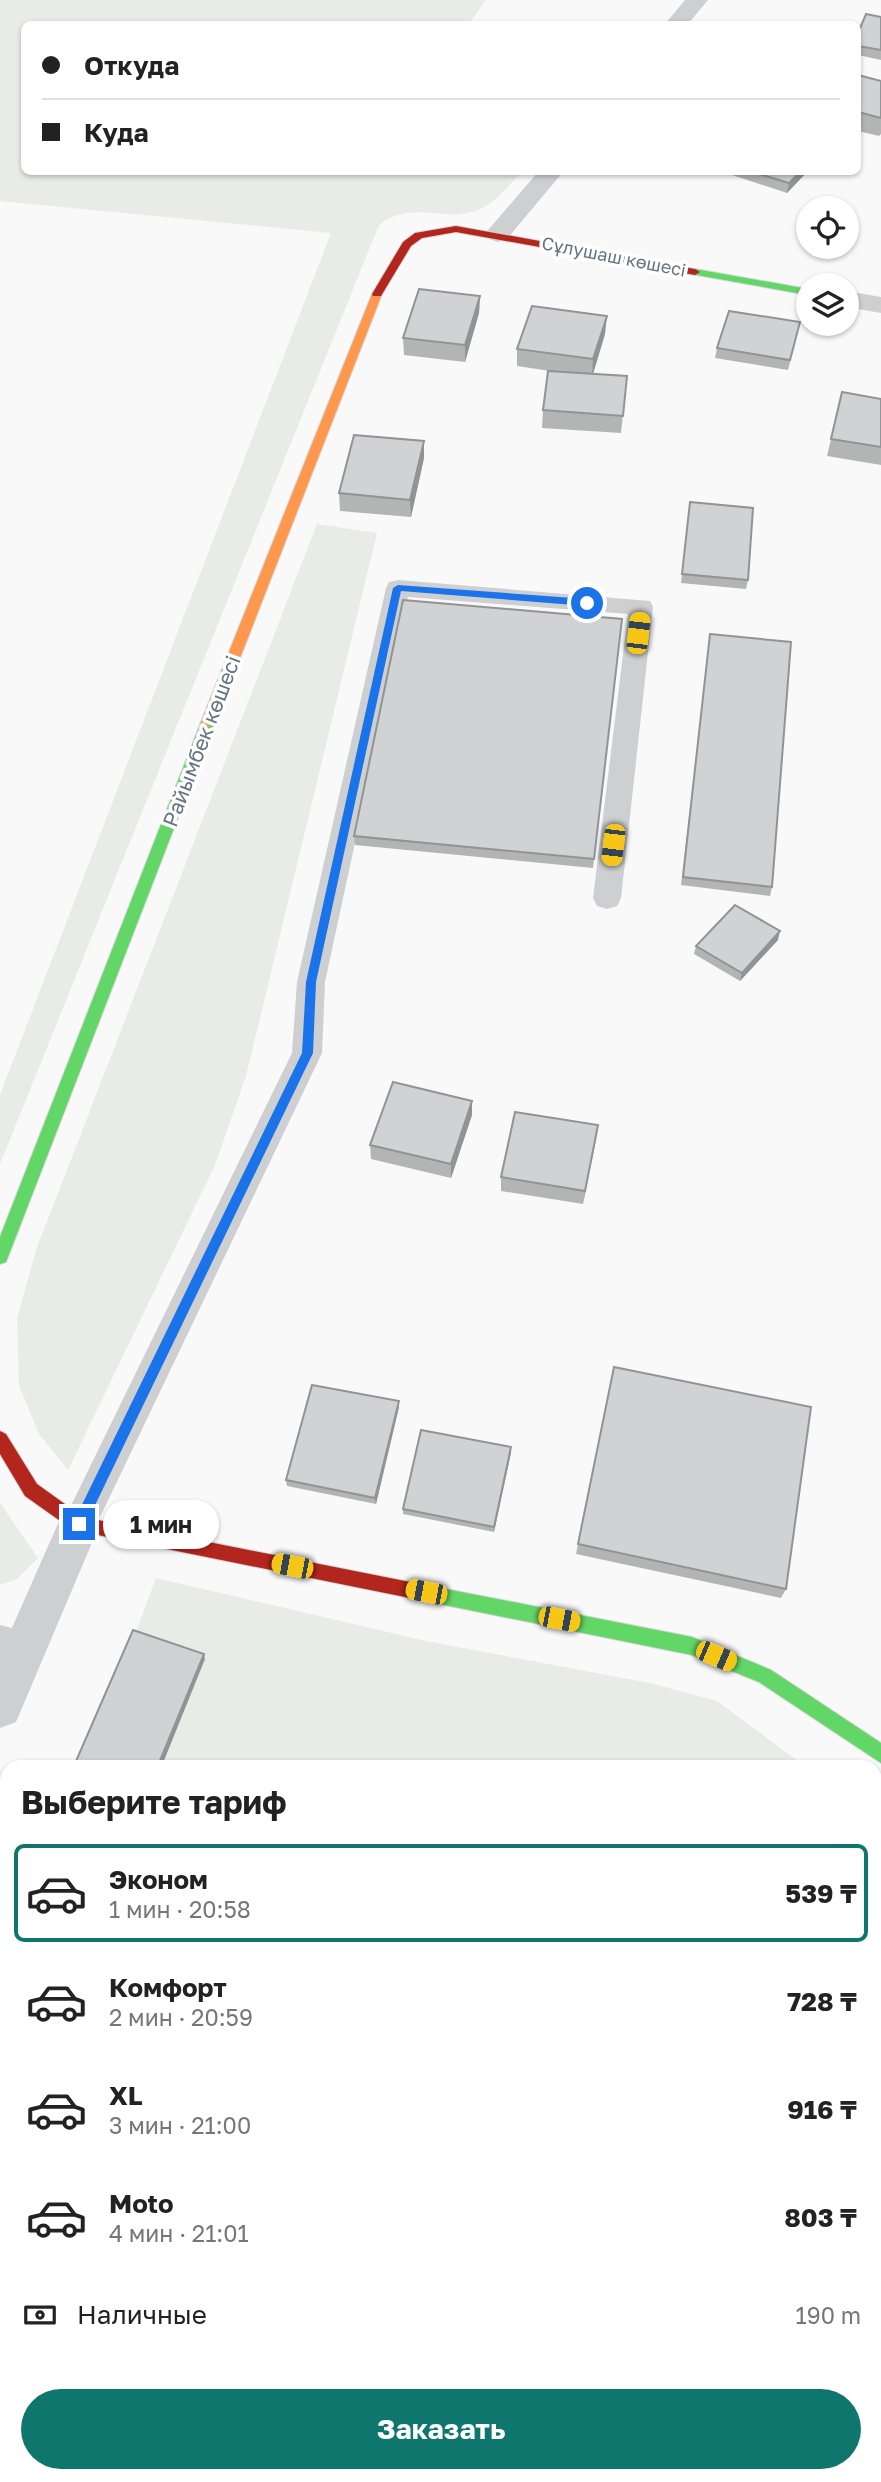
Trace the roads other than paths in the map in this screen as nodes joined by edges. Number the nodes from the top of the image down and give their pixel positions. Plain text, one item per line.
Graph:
1 (697, 0) edge
2 (679, 21) edge
3 (548, 175) edge
4 (498, 234) junction
5 (419, 235) joint
6 (796, 290) edge
7 (859, 301) edge
8 (881, 305) edge
9 (607, 898) dead end
10 (0, 1257) edge
11 (0, 1439) edge
12 (79, 1524) junction
13 (13, 1644) edge
14 (0, 1706) edge
15 (881, 1754) edge

1 - 2 street
3 - 4 street
4 - 5 street, Сұлушаш көшесі
4 - 6 street, Сұлушаш көшесі
5 - 10 street, Райымбек көшесі
7 - 8 street
9 - 12 lane
11 - 12 street
12 - 13 street
12 - 15 street
13 - 14 street

